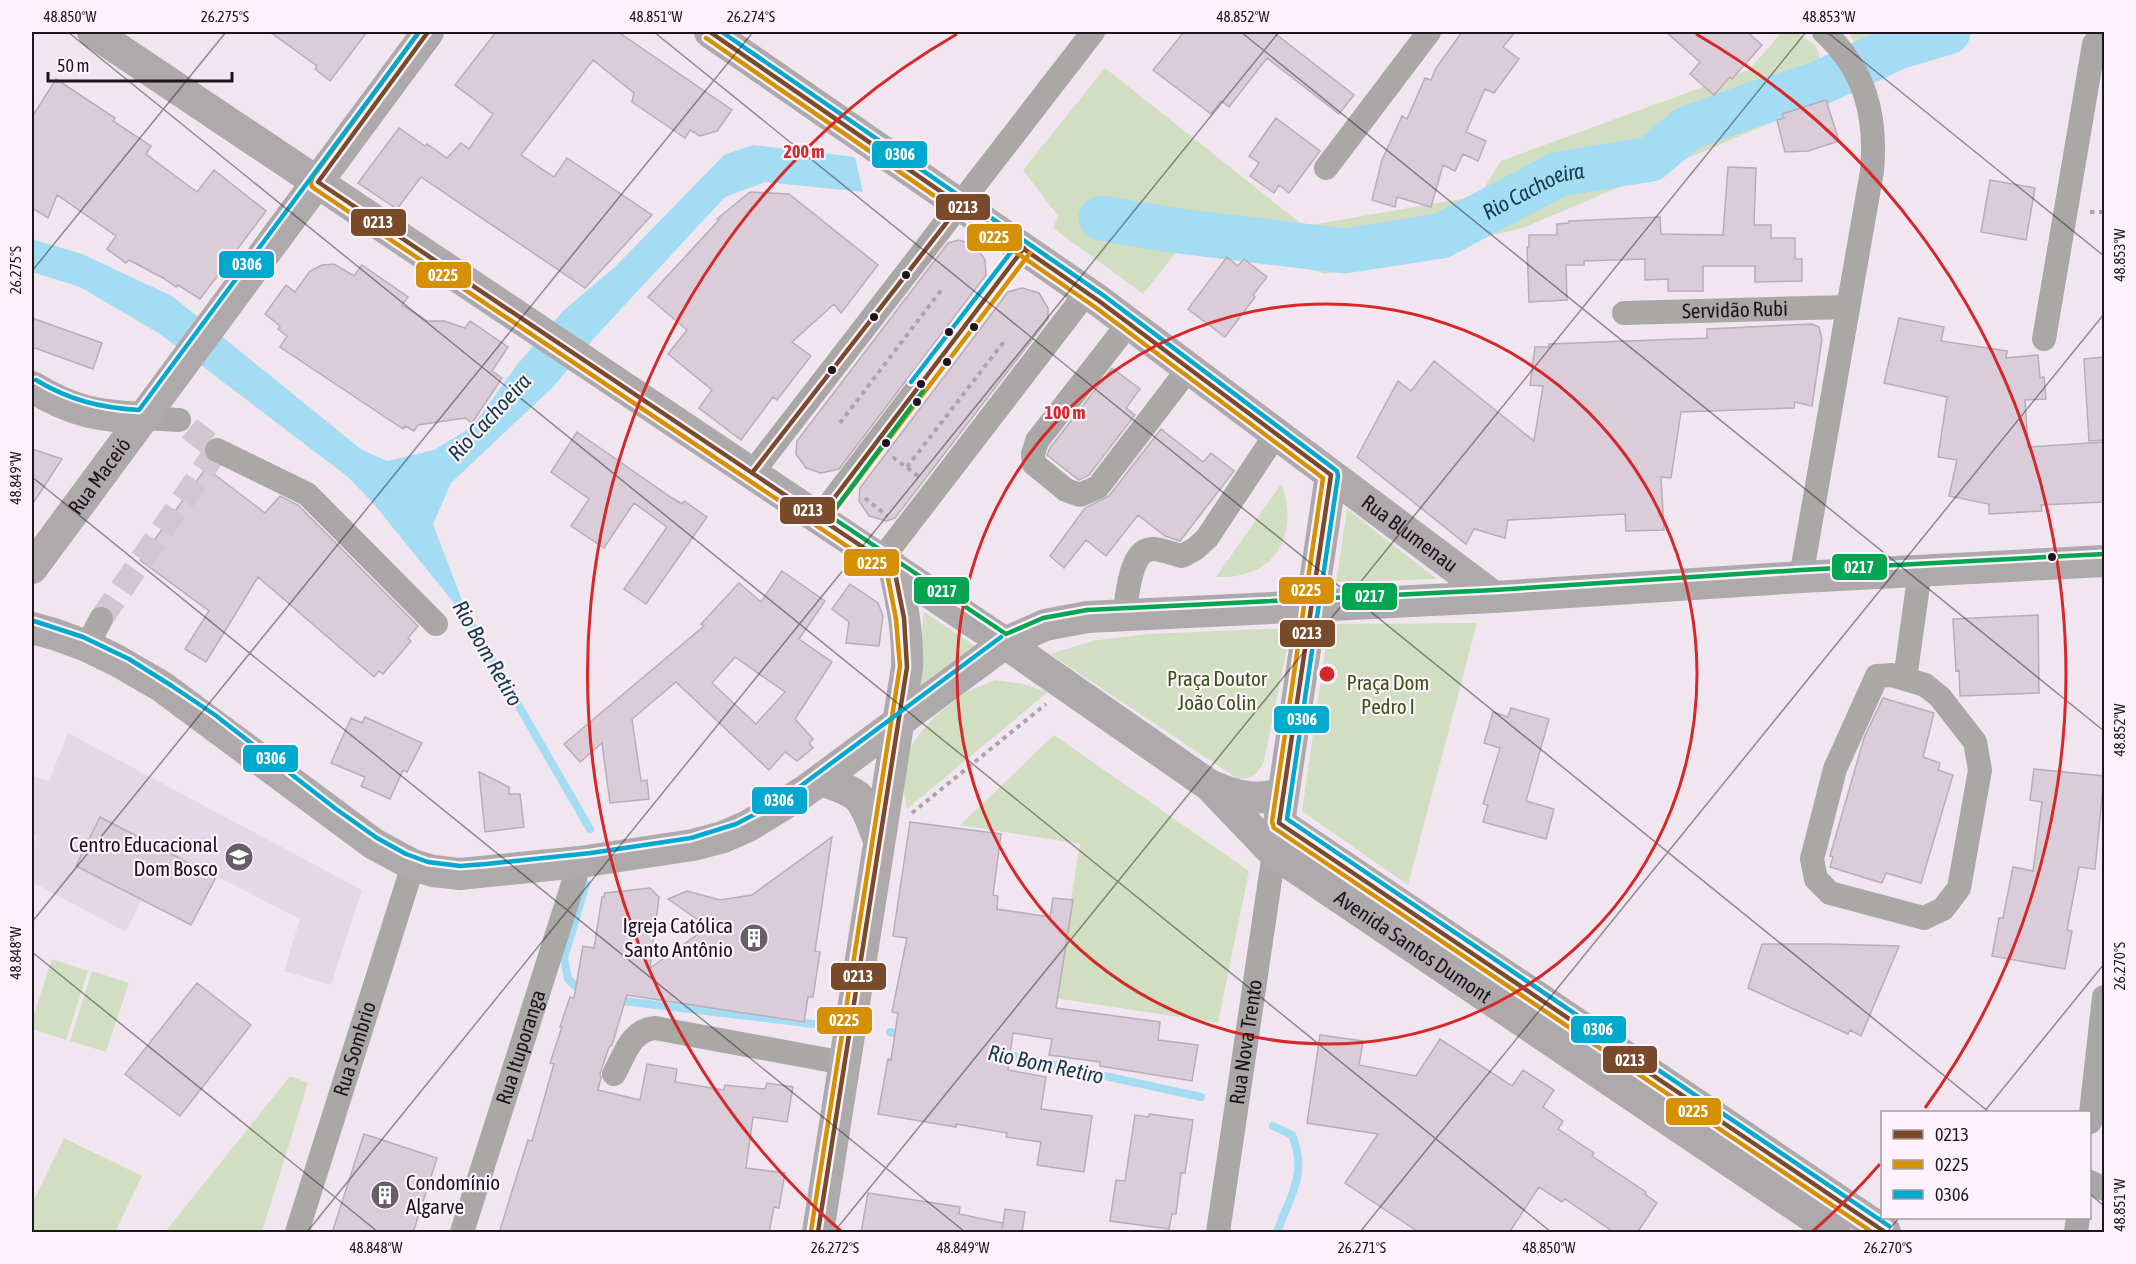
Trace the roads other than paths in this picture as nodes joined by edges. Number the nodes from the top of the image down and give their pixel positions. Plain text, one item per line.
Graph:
1 (93, 32) edge
2 (428, 32) edge
3 (710, 32) edge
4 (1094, 32) edge
5 (1430, 32) edge
6 (1824, 32) edge
7 (2104, 32) edge
8 (1326, 168) dead end
9 (318, 182) junction
10 (961, 204) junction
11 (1024, 248) junction
12 (1087, 292) junction
13 (1847, 307) junction
14 (1624, 313) dead end
15 (1129, 323) junction
16 (2044, 339) dead end
17 (1189, 368) junction
18 (32, 387) edge
19 (143, 418) junction
20 (179, 420) tunnel mouth
21 (1275, 434) junction
22 (217, 450) dead end
23 (752, 473) junction
24 (1331, 475) junction
25 (819, 518) junction
26 (2104, 561) edge
27 (887, 564) junction
28 (32, 568) edge
29 (1920, 571) junction
30 (1801, 577) junction
31 (1494, 597) junction
32 (1312, 606) junction
33 (1124, 614) junction
34 (435, 624) dead end
35 (32, 628) edge
36 (1005, 643) junction
37 (1905, 679) junction
38 (898, 723) junction
39 (820, 780) junction
40 (1209, 785) junction
41 (1279, 823) junction
42 (879, 840) junction
43 (580, 862) junction
44 (413, 866) junction
45 (2104, 1011) edge
46 (844, 1063) junction
47 (614, 1074) dead end
48 (2091, 1114) edge
49 (1819, 1228) edge
50 (297, 1233) edge
51 (462, 1233) edge
52 (818, 1233) edge
53 (1218, 1233) edge
54 (1885, 1233) edge

1 - 9 main road, Avenida Santos Dumont
2 - 9 main road, Rua Maceió
3 - 10 main road, Rua Blumenau
4 - 10 street
5 - 8 street
6 - 13 street
7 - 16 street
9 - 19 main road, Rua Maceió
9 - 23 main road, Avenida Santos Dumont
10 - 11 main road, Rua Blumenau
10 - 23 street
11 - 12 main road, Rua Blumenau
11 - 25 street
12 - 15 main road, Rua Blumenau
12 - 27 street
13 - 14 street, Servidão Rubi
13 - 30 street
15 - 17 main road, Rua Blumenau
15 - 17 street
17 - 21 main road, Rua Blumenau
18 - 19 main road
19 - 20 street
19 - 28 main road, Rua Maceió
21 - 24 main road, Rua Blumenau
21 - 33 street
22 - 34 street
23 - 25 main road, Avenida Santos Dumont
24 - 31 main road, Rua Blumenau
24 - 32 main road, Rua Nova Trento
25 - 27 main road, Avenida Santos Dumont
26 - 29 main road
27 - 36 main road, Avenida Santos Dumont
27 - 38 main road
29 - 30 main road
29 - 37 street
30 - 31 main road
31 - 32 main road
32 - 33 main road
32 - 41 main road, Rua Nova Trento
33 - 36 main road
35 - 44 main road
36 - 38 main road
36 - 40 main road, Avenida Santos Dumont
37 - 37 street
38 - 39 main road
38 - 42 main road
39 - 42 main road
39 - 43 main road
40 - 41 main road, Avenida Santos Dumont
40 - 41 main road
41 - 49 main road, Avenida Santos Dumont
41 - 53 street, Rua Nova Trento
41 - 54 main road, Avenida Santos Dumont
42 - 46 main road
43 - 44 main road
43 - 51 street, Rua Ituporanga
44 - 50 street, Rua Sombrio
45 - 48 street
46 - 47 street
46 - 52 main road

